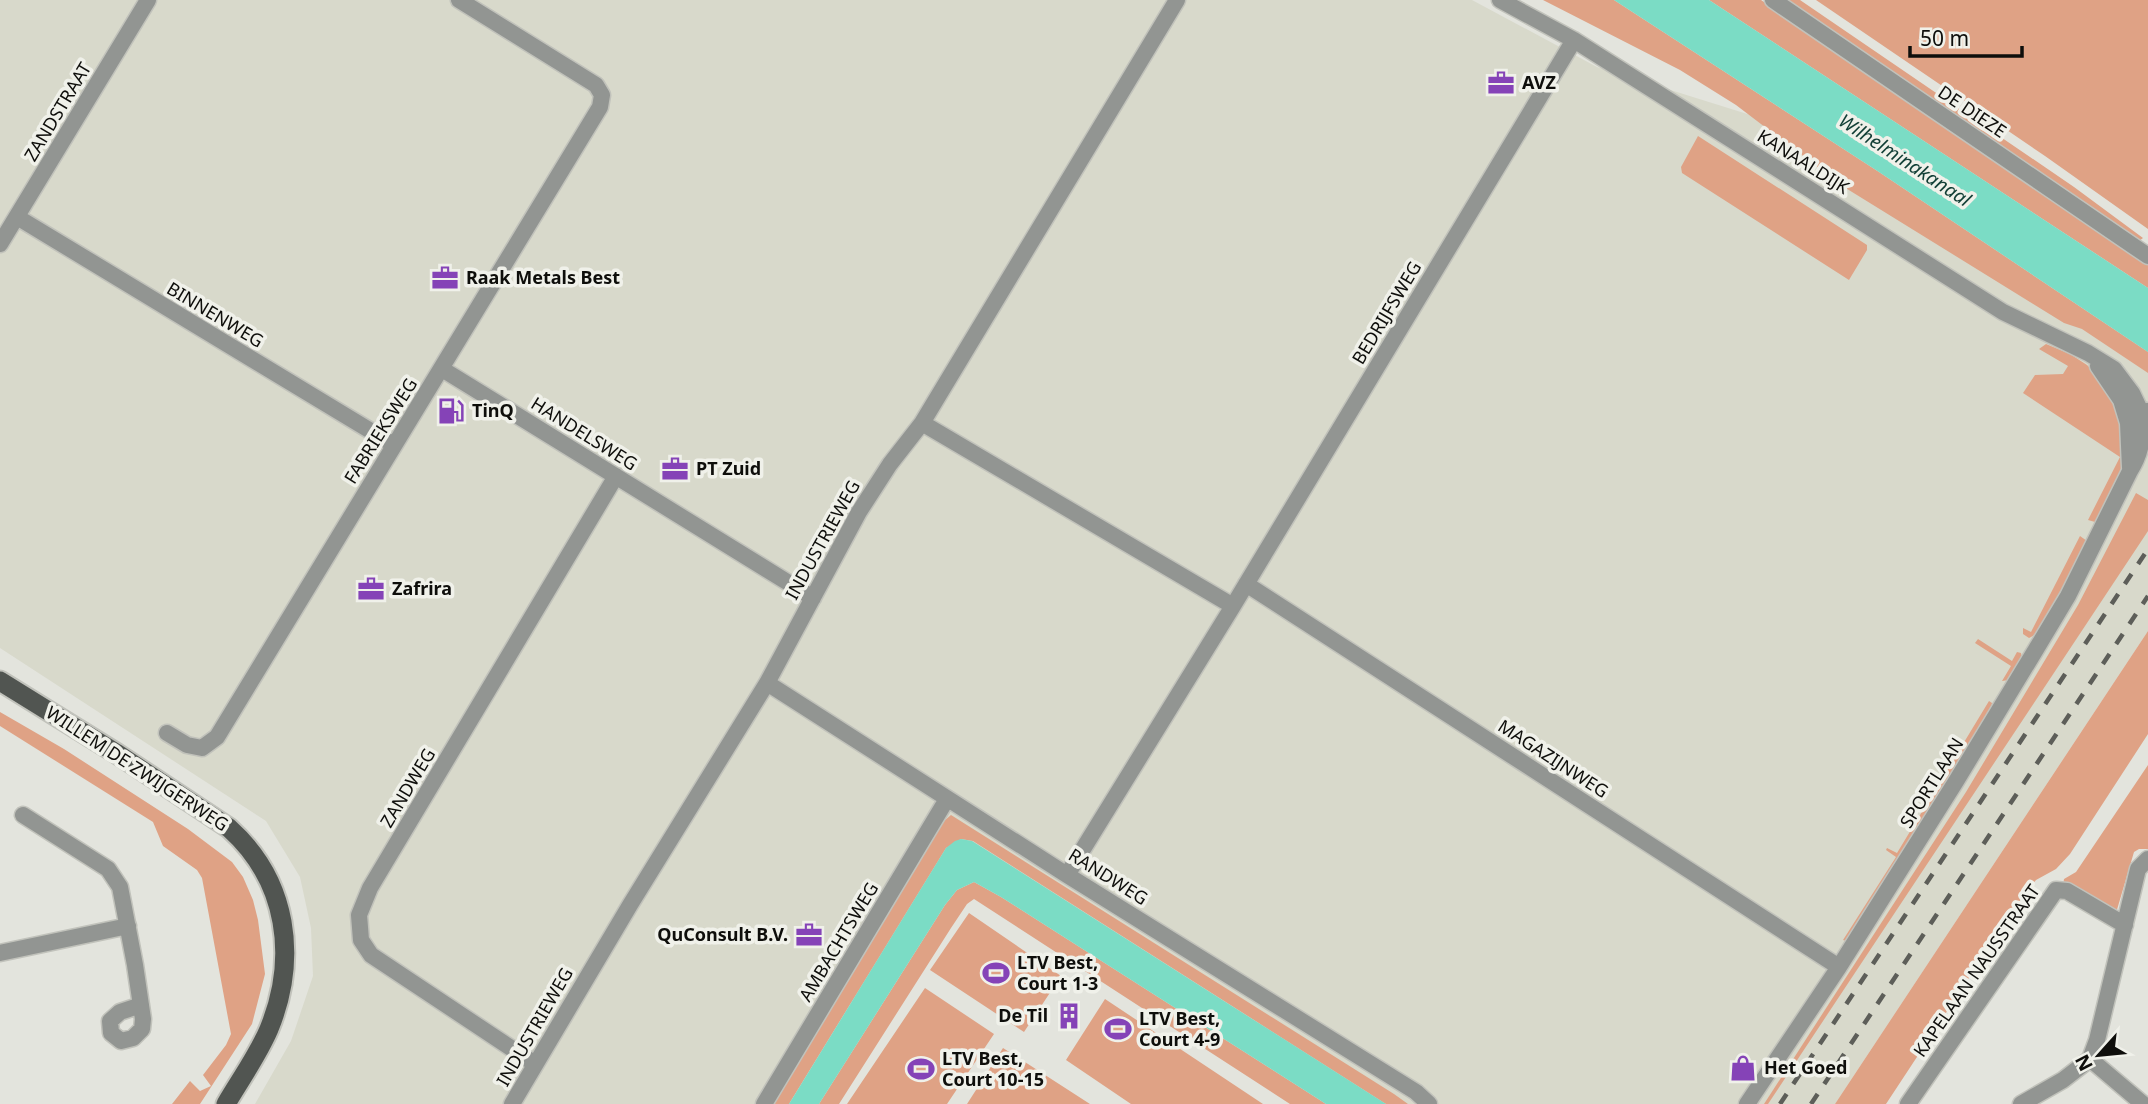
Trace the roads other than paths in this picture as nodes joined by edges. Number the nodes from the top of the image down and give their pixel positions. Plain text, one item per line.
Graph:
1 (148, 0) edge
2 (459, 0) edge
3 (1177, 0) edge
4 (1500, 0) edge
5 (1773, 0) edge
6 (1574, 40) junction
7 (17, 217) junction
8 (0, 244) edge
9 (2148, 256) edge
10 (2088, 353) junction
11 (442, 369) junction
12 (2145, 412) edge
13 (922, 423) junction
14 (2128, 424) junction
15 (2146, 429) edge
16 (394, 445) junction
17 (2130, 471) junction
18 (617, 476) junction
19 (1246, 584) junction
20 (813, 598) junction
21 (1233, 606) junction
22 (0, 681) edge
23 (767, 682) junction
24 (167, 733) dead end
25 (947, 799) junction
26 (23, 815) dead end
27 (2148, 859) edge
28 (1067, 875) junction
29 (2125, 925) junction
30 (128, 926) junction
31 (0, 953) edge
32 (1839, 967) junction
33 (141, 1005) dead end
34 (2090, 1059) junction
35 (536, 1064) junction
36 (226, 1104) edge
37 (512, 1104) edge
38 (764, 1104) edge
39 (1429, 1104) edge
40 (1747, 1104) edge
41 (1909, 1104) edge
42 (2021, 1104) edge
43 (2143, 1104) edge

1 - 7 street, ZANDSTRAAT
2 - 11 street, FABRIEKSWEG
3 - 13 street, INDUSTRIEWEG
4 - 6 street, KANAALDIJK
5 - 9 street, DE DIEZE
6 - 10 street, KANAALDIJK
6 - 19 street, BEDRIJFSWEG
7 - 8 street, ZANDSTRAAT
7 - 16 street, BINNENWEG
10 - 12 street, KANAALDIJK
10 - 14 street, KANAALDIJK
11 - 16 street, FABRIEKSWEG
11 - 18 street, HANDELSWEG
12 - 14 street
12 - 15 street, KANAALDIJK
13 - 20 street, INDUSTRIEWEG
13 - 21 street
14 - 15 street
14 - 17 street, SPORTLAAN
15 - 17 street, SPORTLAAN
16 - 24 street, FABRIEKSWEG
17 - 32 street, SPORTLAAN
18 - 20 street, HANDELSWEG
18 - 35 street, ZANDWEG
19 - 21 street, BEDRIJFSWEG
19 - 32 street, MAGAZIJNWEG
20 - 23 street, INDUSTRIEWEG
21 - 28 street, BEDRIJFSWEG
22 - 36 main road, WILLEM DE ZWIJGERWEG
23 - 25 street, RANDWEG
23 - 35 street, INDUSTRIEWEG
25 - 28 street, RANDWEG
25 - 38 street, AMBACHTSWEG
26 - 30 street
27 - 29 street
28 - 39 street, RANDWEG
29 - 34 street
29 - 41 street, KAPELAAN NAUSSTRAAT
30 - 31 street
30 - 33 street
32 - 40 street, SPORTLAAN
34 - 42 street
34 - 43 street
35 - 37 street, INDUSTRIEWEG

